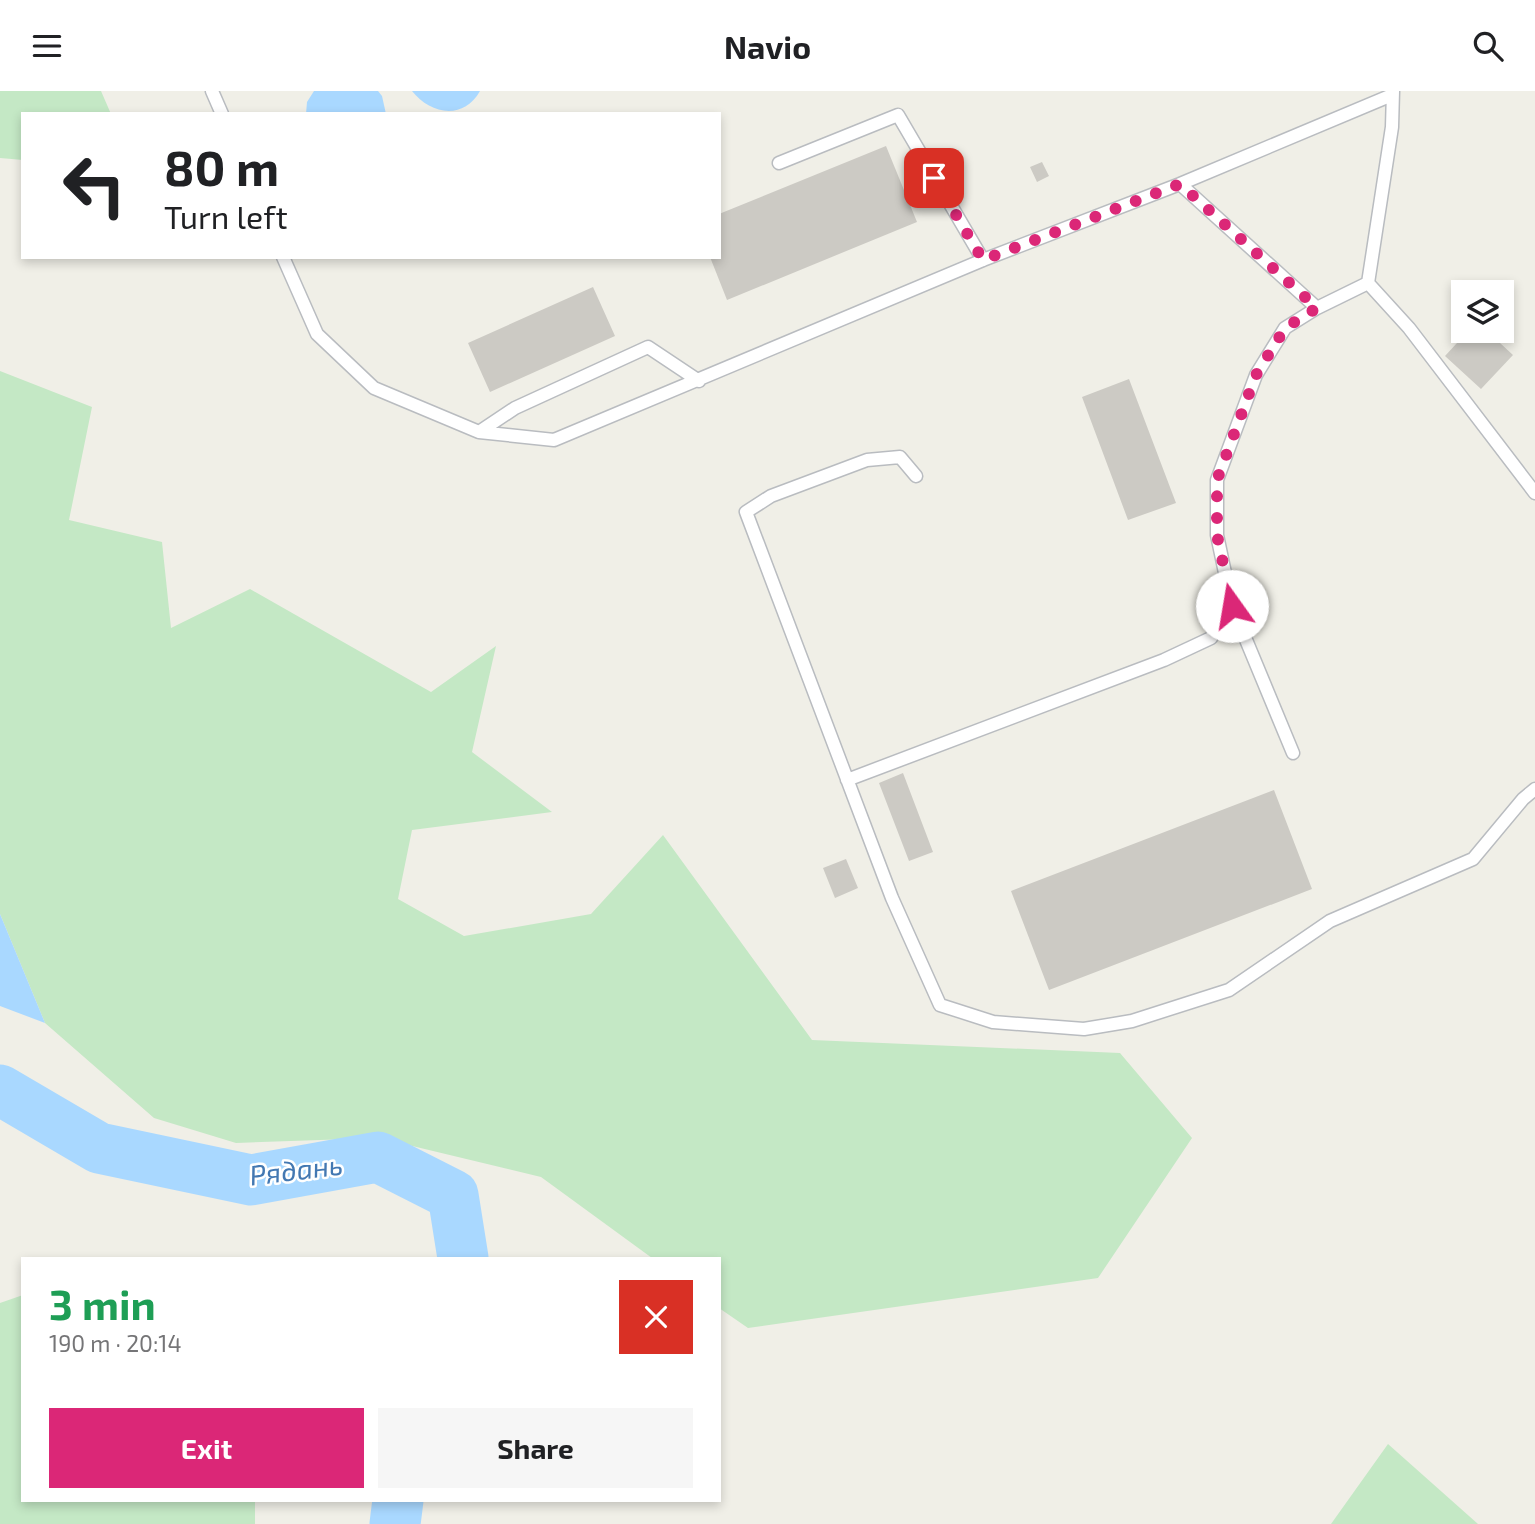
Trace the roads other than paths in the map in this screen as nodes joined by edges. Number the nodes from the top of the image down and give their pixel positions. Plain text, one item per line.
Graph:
1 (212, 91) edge
2 (1393, 93) edge
3 (221, 112) edge
4 (779, 163) dead end
5 (1180, 184) junction
6 (284, 259) edge
7 (983, 260) junction
8 (1368, 283) junction
9 (1317, 308) junction
10 (699, 381) junction
11 (479, 432) junction
12 (916, 476) dead end
13 (1535, 493) edge
14 (1232, 606) junction
15 (1293, 753) dead end
16 (847, 780) junction
17 (1535, 789) edge

1 - 3 lane
2 - 5 lane
2 - 8 lane
4 - 7 lane
5 - 7 lane
5 - 9 lane
6 - 11 lane
7 - 10 lane
8 - 9 lane
8 - 13 lane
9 - 14 lane
10 - 11 lane
10 - 11 lane
12 - 16 lane
14 - 15 lane
14 - 16 lane
16 - 17 lane

